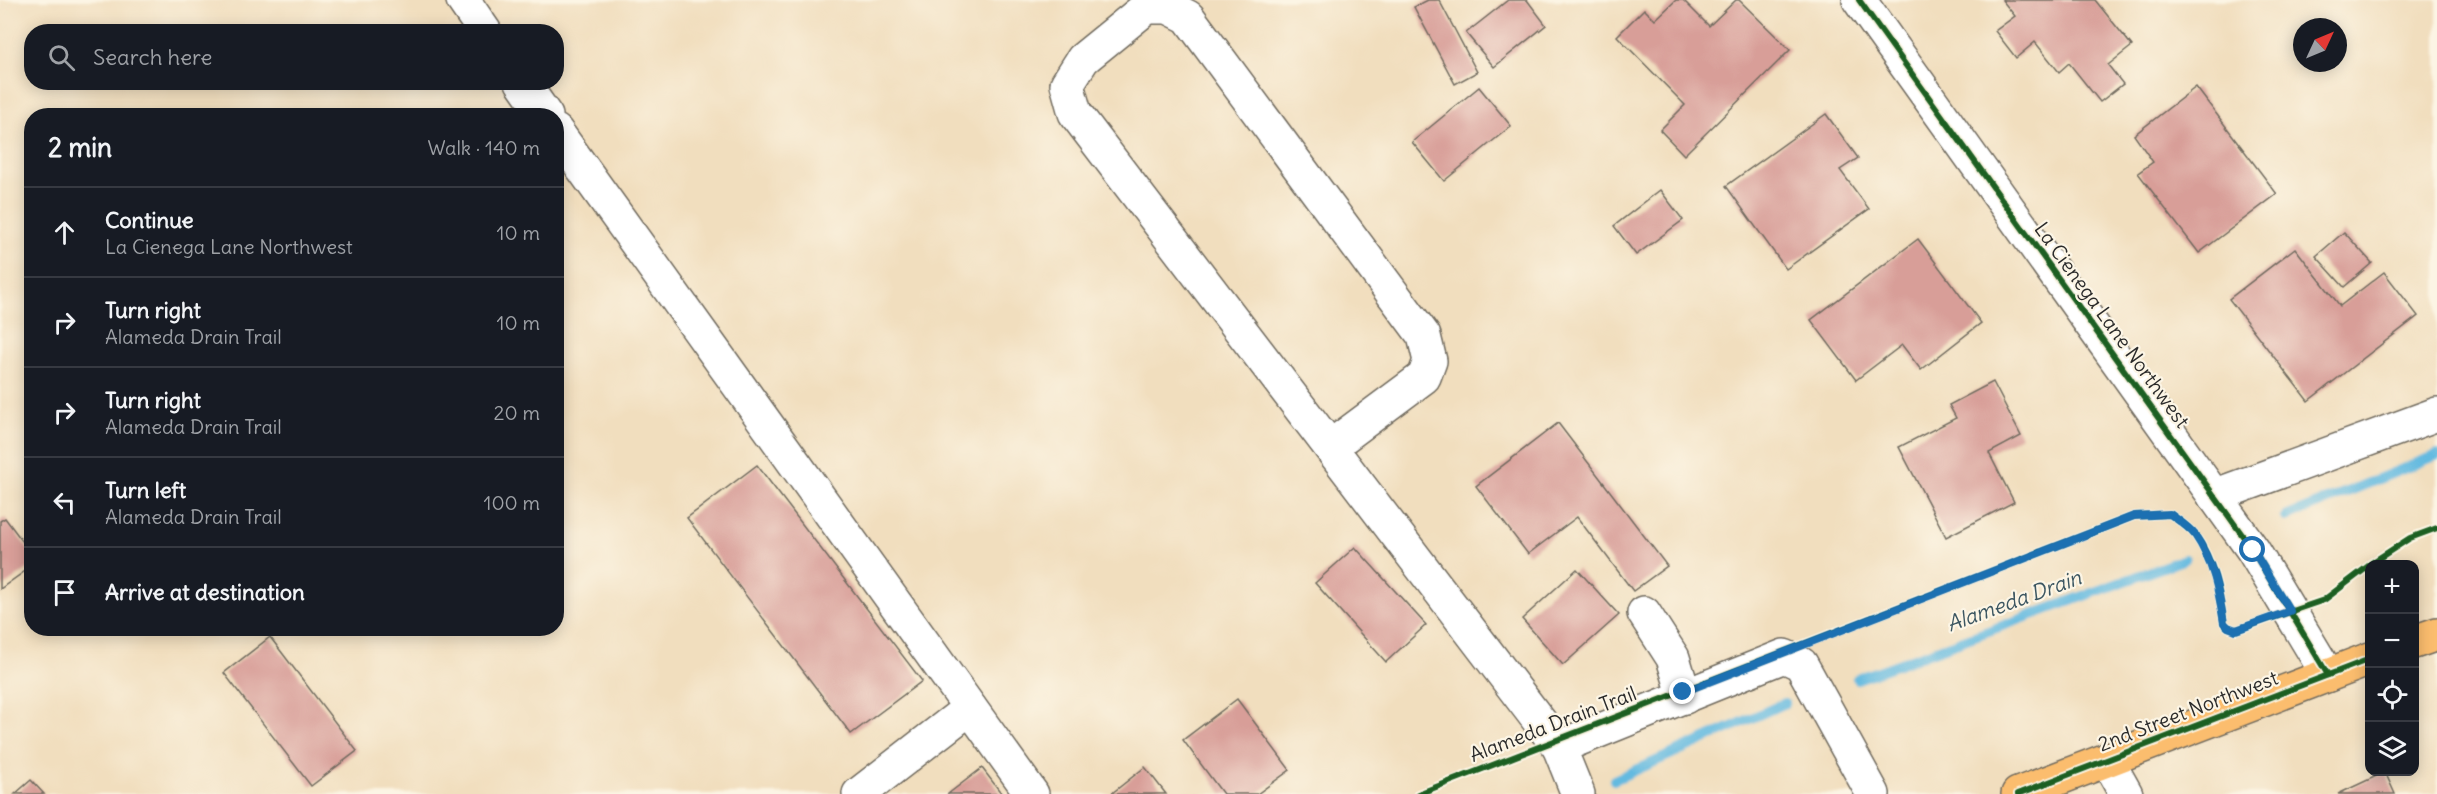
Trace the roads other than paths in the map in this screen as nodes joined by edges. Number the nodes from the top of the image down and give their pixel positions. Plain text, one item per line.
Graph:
1 (463, 0) edge
2 (1859, 0) edge
3 (480, 24) edge
4 (528, 90) edge
5 (540, 108) edge
6 (564, 142) edge
7 (2437, 414) edge
8 (1330, 447) junction
9 (2214, 496) junction
10 (1644, 613) dead end
11 (2437, 634) edge
12 (2419, 641) edge
13 (2365, 661) edge
14 (2328, 675) junction
15 (1685, 697) junction
16 (970, 708) junction
17 (1559, 747) junction
18 (2107, 760) junction
19 (859, 794) edge
20 (1032, 794) edge
21 (1578, 794) edge
22 (1873, 794) edge
23 (2018, 794) edge
24 (2126, 794) edge

1 - 3 street
2 - 9 street, La Cienega Lane Northwest
4 - 5 street
6 - 16 street
7 - 9 street
8 - 8 street
8 - 17 street
9 - 14 street, La Cienega Lane Northwest
10 - 15 street
11 - 12 main road
13 - 14 main road, 2nd Street Northwest
14 - 18 main road, 2nd Street Northwest
15 - 17 street
15 - 22 street
16 - 19 street
16 - 20 street
17 - 21 street
18 - 23 main road, 2nd Street Northwest
18 - 24 street

